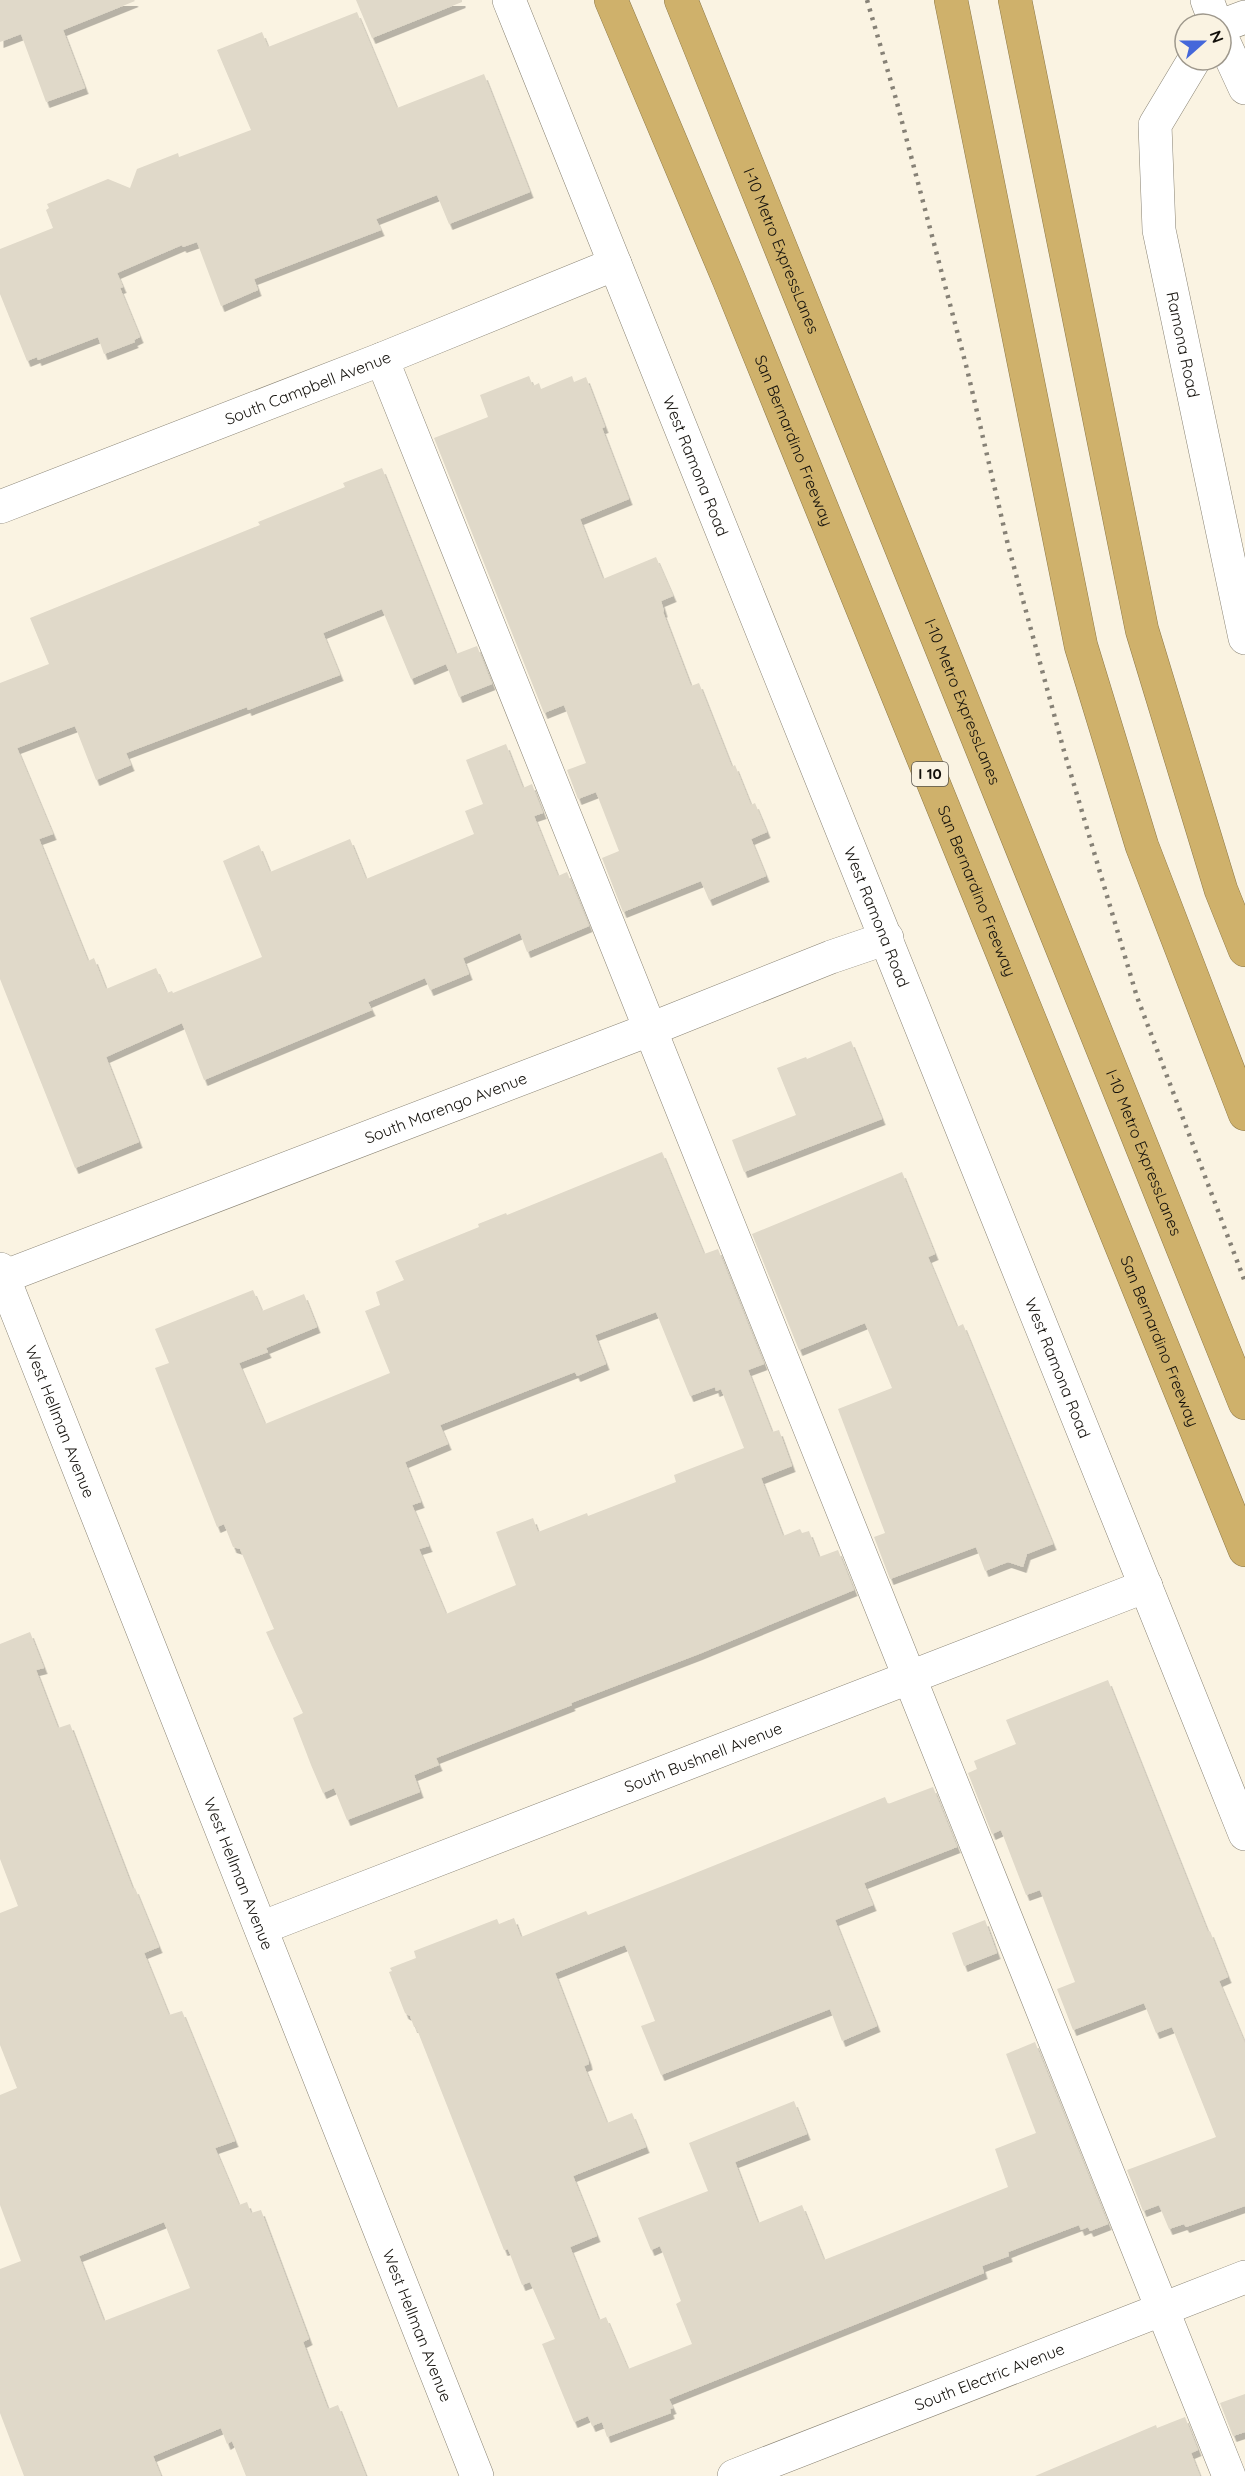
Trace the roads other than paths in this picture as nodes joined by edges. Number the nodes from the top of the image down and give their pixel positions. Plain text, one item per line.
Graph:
1 (509, 0) edge
2 (611, 0) edge
3 (681, 0) edge
4 (951, 0) edge
5 (1015, 0) edge
6 (1233, 62) edge
7 (1187, 72) edge
8 (1245, 88) edge
9 (615, 264) junction
10 (382, 359) junction
11 (0, 507) edge
12 (1245, 638) edge
13 (887, 938) junction
14 (1245, 950) edge
15 (651, 1029) junction
16 (1245, 1114) edge
17 (2, 1273) edge
18 (1245, 1402) edge
19 (1245, 1550) edge
20 (1146, 1586) junction
21 (910, 1676) junction
22 (1245, 1834) edge
23 (261, 1928) junction
24 (1245, 2277) edge
25 (1162, 2309) junction
26 (477, 2476) edge
27 (734, 2476) edge
28 (1229, 2476) edge

1 - 9 street, West Ramona Road
2 - 19 highway, San Bernardino Freeway / I 10
3 - 18 highway, I-10 Metro ExpressLanes
4 - 16 highway
5 - 14 highway
6 - 8 street
7 - 12 street, Ramona Road
9 - 10 street, South Campbell Avenue
9 - 13 street, West Ramona Road
10 - 11 street, South Campbell Avenue
10 - 15 street
13 - 15 street, South Marengo Avenue
13 - 20 street, West Ramona Road
15 - 17 street, South Marengo Avenue
15 - 21 street
17 - 23 street, West Hellman Avenue
20 - 21 street, South Bushnell Avenue
20 - 22 street, West Ramona Road
21 - 23 street, South Bushnell Avenue
21 - 25 street
23 - 26 street, West Hellman Avenue
24 - 25 street, South Electric Avenue
25 - 27 street, South Electric Avenue
25 - 28 street

